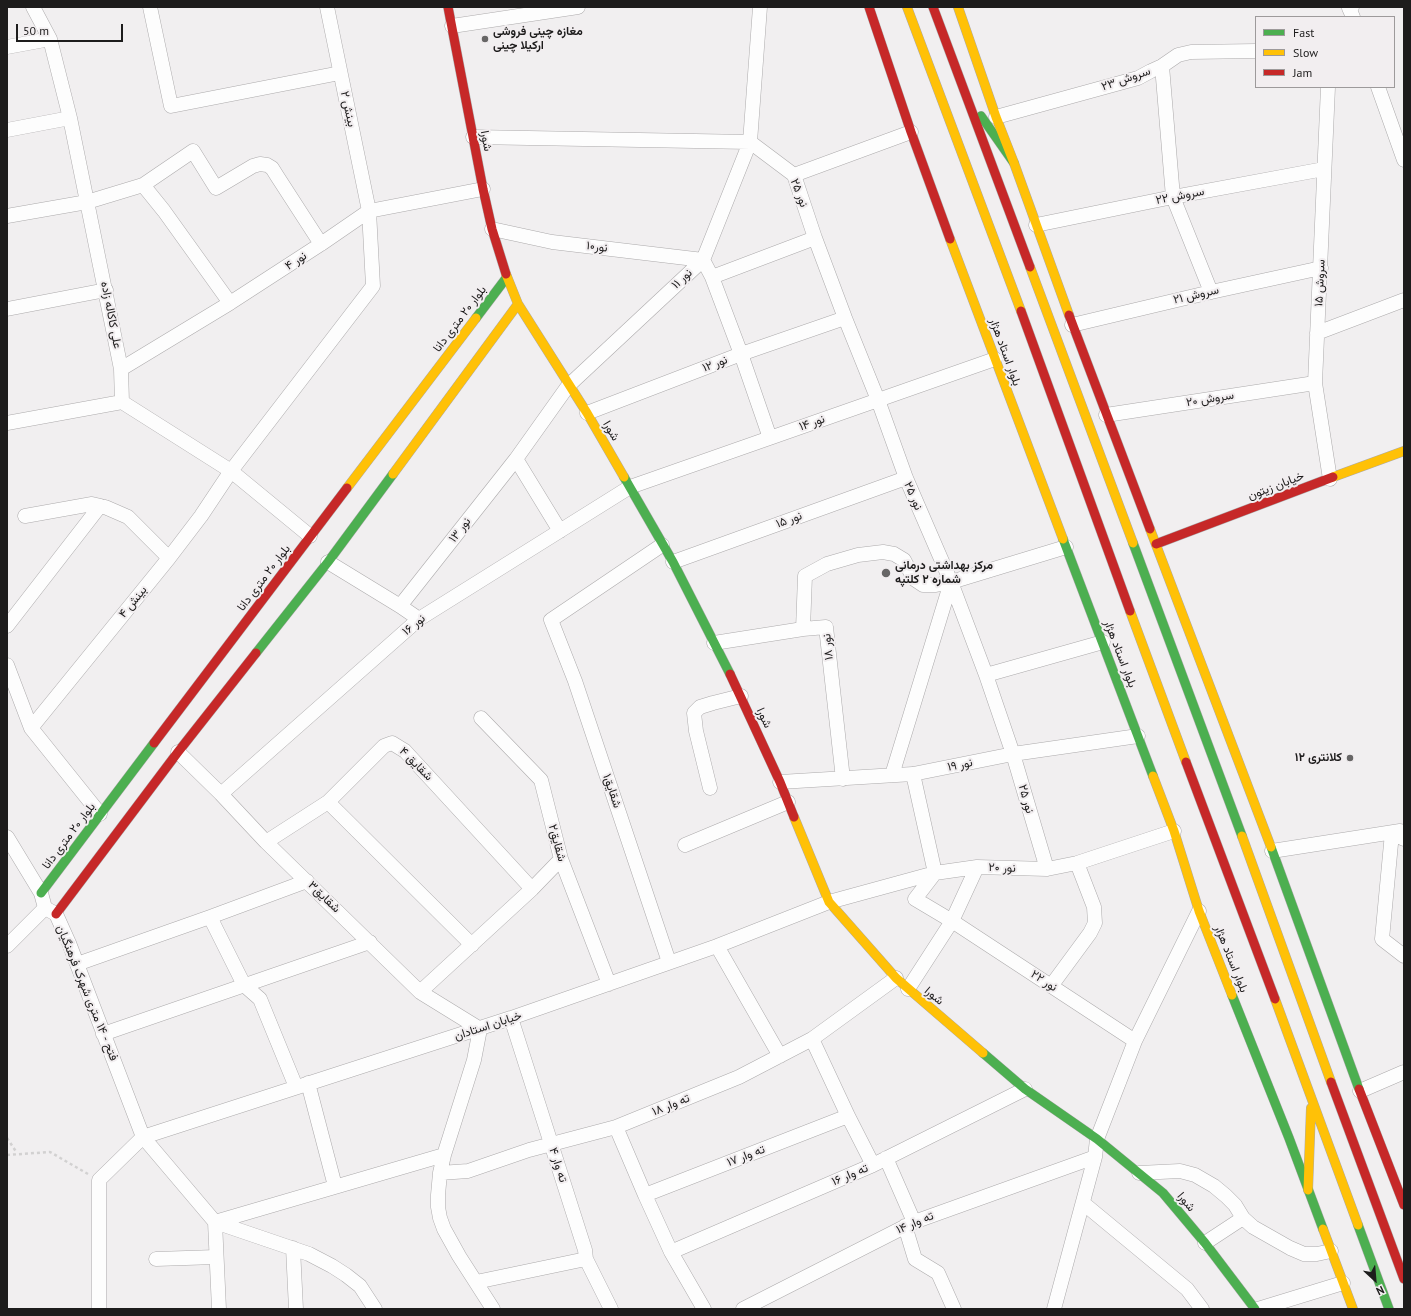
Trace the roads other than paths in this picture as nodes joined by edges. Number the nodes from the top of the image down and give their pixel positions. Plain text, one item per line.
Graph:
1 (33, 7) edge
2 (151, 7) edge
3 (327, 7) edge
4 (448, 7) edge
5 (578, 7) edge
6 (760, 7) edge
7 (869, 7) edge
8 (907, 7) edge
9 (933, 7) edge
10 (958, 7) edge
11 (452, 26) junction
12 (50, 39) junction
13 (7, 47) edge
14 (1255, 51) edge
15 (1162, 66) junction
16 (340, 73) junction
17 (1328, 88) edge
18 (1378, 88) edge
19 (964, 90) junction
20 (996, 117) junction
21 (70, 118) junction
22 (7, 130) edge
23 (911, 132) junction
24 (473, 137) junction
25 (750, 142) junction
26 (1404, 160) edge
27 (1014, 163) junction
28 (1324, 169) junction
29 (794, 175) junction
30 (143, 185) junction
31 (483, 189) junction
32 (1173, 197) junction
33 (87, 202) junction
34 (369, 211) junction
35 (7, 216) edge
36 (1036, 225) junction
37 (492, 229) junction
38 (815, 238) junction
39 (321, 244) junction
40 (703, 260) junction
41 (1321, 268) junction
42 (507, 277) junction
43 (712, 277) junction
44 (106, 290) junction
45 (1211, 292) junction
46 (1404, 300) edge
47 (230, 303) junction
48 (518, 304) junction
49 (7, 309) edge
50 (845, 318) junction
51 (1072, 325) junction
52 (1317, 333) junction
53 (741, 354) junction
54 (995, 359) junction
55 (122, 369) junction
56 (1315, 383) junction
57 (568, 386) junction
58 (878, 400) junction
59 (122, 402) junction
60 (587, 413) junction
61 (1106, 415) junction
62 (7, 423) edge
63 (770, 438) junction
64 (1404, 451) edge
65 (516, 459) junction
66 (231, 471) junction
67 (906, 478) junction
68 (1330, 479) junction
69 (630, 487) junction
70 (100, 506) junction
71 (25, 516) dead end
72 (560, 531) junction
73 (310, 536) junction
74 (1156, 544) junction
75 (662, 545) junction
76 (1066, 547) junction
77 (169, 558) junction
78 (328, 562) junction
79 (673, 562) junction
80 (951, 582) junction
81 (400, 606) junction
82 (419, 620) junction
83 (7, 626) edge
84 (803, 629) junction
85 (1103, 642) junction
86 (714, 643) junction
87 (7, 665) edge
88 (986, 675) junction
89 (741, 696) junction
90 (481, 718) dead end
91 (31, 728) junction
92 (1138, 736) junction
93 (178, 752) junction
94 (1013, 754) junction
95 (913, 774) junction
96 (892, 775) junction
97 (843, 779) junction
98 (780, 782) junction
99 (710, 788) dead end
100 (221, 794) junction
101 (328, 802) junction
102 (788, 802) junction
103 (100, 814) junction
104 (1174, 831) junction
105 (1400, 834) edge
106 (7, 837) edge
107 (266, 842) junction
108 (685, 845) dead end
109 (1272, 851) junction
110 (561, 859) junction
111 (1076, 863) junction
112 (977, 867) junction
113 (1047, 869) junction
114 (935, 873) junction
115 (307, 881) junction
116 (532, 889) junction
117 (41, 893) junction
118 (829, 902) junction
119 (50, 911) junction
120 (1199, 911) junction
121 (210, 917) junction
122 (952, 921) junction
123 (370, 942) junction
124 (472, 945) junction
125 (7, 946) edge
126 (717, 946) junction
127 (1404, 956) edge
128 (669, 962) junction
129 (77, 964) junction
130 (896, 978) junction
131 (609, 984) junction
132 (244, 985) junction
133 (1051, 986) junction
134 (908, 989) junction
135 (420, 992) junction
136 (511, 1018) junction
137 (480, 1029) junction
138 (103, 1034) junction
139 (812, 1039) junction
140 (1135, 1041) junction
141 (780, 1056) junction
142 (1404, 1072) edge
143 (302, 1085) junction
144 (1025, 1089) junction
145 (1360, 1091) junction
146 (1311, 1098) junction
147 (848, 1116) junction
148 (616, 1126) junction
149 (143, 1136) junction
150 (1097, 1139) junction
151 (552, 1144) junction
152 (444, 1155) junction
153 (1095, 1157) junction
154 (886, 1158) junction
155 (874, 1165) junction
156 (440, 1173) junction
157 (1139, 1173) junction
158 (335, 1186) junction
159 (1308, 1190) junction
160 (645, 1195) junction
161 (1083, 1203) junction
162 (1404, 1205) edge
163 (1243, 1218) junction
164 (214, 1222) junction
165 (909, 1224) junction
166 (1205, 1243) junction
167 (293, 1248) junction
168 (1331, 1251) junction
169 (671, 1252) junction
170 (216, 1257) junction
171 (156, 1259) dead end
172 (586, 1259) junction
173 (1404, 1279) edge
174 (476, 1282) junction
175 (1343, 1283) junction
176 (99, 1309) edge
177 (219, 1309) edge
178 (296, 1309) edge
179 (375, 1309) edge
180 (493, 1309) edge
181 (610, 1309) edge
182 (704, 1309) edge
183 (744, 1309) edge
184 (954, 1309) edge
185 (1054, 1309) edge
186 (1202, 1309) edge
187 (1257, 1309) edge
188 (1353, 1309) edge
189 (1389, 1309) edge

1 - 12 street, علی کاکاله زاده
2 - 16 street
3 - 16 street, بینش ۲
4 - 11 main road, شورا
5 - 11 street
6 - 25 street, نور ۱۱
7 - 23 main road, بلوار استاد هژار
8 - 146 main road, بلوار استاد هژار
9 - 19 main road
10 - 20 main road
11 - 24 main road, شورا
12 - 13 street
12 - 21 street, علی کاکاله زاده
14 - 15 street, سروش ۲۳
15 - 20 street, سروش ۲۳
15 - 32 street
16 - 34 street, بینش ۲
17 - 28 street, سروش ۱۵
18 - 26 street
19 - 27 main road
19 - 173 main road
20 - 27 main road
21 - 22 street
21 - 33 street, علی کاکاله زاده
23 - 29 street
23 - 54 main road, بلوار استاد هژار
24 - 25 street
24 - 31 main road, شورا
25 - 29 street, نور ۲۵
25 - 40 street, نور ۱۱
27 - 36 main road
28 - 32 street, سروش ۲۲
28 - 41 street, سروش ۱۵
29 - 38 street, نور ۲۵
30 - 33 street
30 - 39 street
30 - 47 street
31 - 34 street, نور ۴
31 - 37 main road, شورا
32 - 36 street, سروش ۲۲
32 - 45 street
33 - 35 street
33 - 44 street, علی کاکاله زاده
34 - 39 street, نور ۴
34 - 66 street, بینش ۲
36 - 51 main road
37 - 40 street, نور۱۰
37 - 42 main road, شورا
38 - 43 street
38 - 50 street, نور ۲۵
39 - 47 street, نور ۴
40 - 43 street
40 - 57 street, نور ۱۱
41 - 45 street, سروش ۲۱
41 - 52 street, سروش ۱۵
42 - 48 main road, شورا
42 - 73 main road, بلوار ۲۰ متری دانا
43 - 53 street
44 - 49 street
44 - 55 street, علی کاکاله زاده
45 - 51 street, سروش ۲۱
46 - 52 street
47 - 55 street, نور ۴
48 - 57 main road, شورا
48 - 78 main road
50 - 53 street, نور ۱۲
50 - 58 street, نور ۲۵
51 - 61 main road
52 - 56 street, سروش ۱۵
53 - 60 street, نور ۱۲
53 - 63 street
54 - 58 street, نور ۱۴
54 - 76 main road, بلوار استاد هژار
55 - 59 street, علی کاکاله زاده
56 - 61 street, سروش ۲۰
56 - 68 street, سروش ۱۵
57 - 60 main road, شورا
57 - 65 street, نور ۱۳
58 - 63 street, نور ۱۴
58 - 67 street, نور ۲۵
59 - 62 street
59 - 66 street
60 - 69 main road, شورا
61 - 74 main road
63 - 69 street, نور ۱۴
64 - 68 main road, خیابان زیتون
65 - 72 street
65 - 81 street, نور ۱۳
66 - 73 street
66 - 77 street, بینش ۴
67 - 79 street, نور ۱۵
67 - 80 street, نور ۲۵
68 - 74 main road, خیابان زیتون
69 - 72 street, نور ۱۶
69 - 75 main road, شورا
70 - 71 street
70 - 77 street
70 - 83 street
72 - 82 street, نور ۱۶
73 - 103 main road, بلوار ۲۰ متری دانا
74 - 109 main road
75 - 79 main road, شورا
75 - 128 street, شقایق۱
76 - 80 street
76 - 85 main road, بلوار استاد هژار
77 - 91 street, بینش ۴
78 - 81 street
78 - 93 main road
79 - 86 main road, شورا
80 - 84 street
80 - 88 street, نور ۲۵
80 - 96 street
81 - 82 street
82 - 100 street, نور ۱۶
84 - 86 street, نور ۱۸
84 - 97 street, نور ۱۸
85 - 88 street
85 - 92 main road, بلوار استاد هژار
86 - 89 main road, شورا
87 - 91 street
88 - 94 street, نور ۲۵
89 - 98 main road, شورا
89 - 99 street
90 - 110 street, شقایق۲
91 - 103 street
92 - 94 street, نور ۱۹
92 - 104 main road, بلوار استاد هژار
93 - 100 street, شقایق۳
93 - 119 main road
94 - 95 street, نور ۱۹
94 - 113 street, نور ۲۵
95 - 96 street, نور ۱۹
95 - 114 street
96 - 97 street, نور ۱۹
97 - 98 street, نور ۱۹
98 - 102 main road, شورا
100 - 107 street, شقایق۳
101 - 107 street, شقایق ۴
101 - 116 street, شقایق ۴
101 - 124 street
102 - 108 street
102 - 118 main road, شورا
103 - 117 main road, بلوار ۲۰ متری دانا
104 - 111 street, نور ۲۰
104 - 120 main road, بلوار استاد هژار
105 - 109 street
105 - 127 street
106 - 117 street, فتح - ۱۴ متری شهرک فرهنگیان
107 - 115 street, شقایق۳
109 - 145 main road
110 - 116 street
110 - 131 street, شقایق۲
111 - 113 street, نور ۲۰
111 - 133 street
112 - 113 street, نور ۲۰
112 - 114 street, نور ۲۰
112 - 122 street
114 - 118 street, نور ۲۰
114 - 122 street, نور ۲۲
115 - 121 street
115 - 123 street, شقایق۳
116 - 124 street
117 - 119 street, فتح - ۱۴ متری شهرک فرهنگیان
118 - 126 street, خیابان استادان
118 - 130 main road, شورا
119 - 125 street
119 - 129 street, فتح - ۱۴ متری شهرک فرهنگیان
120 - 140 street
120 - 159 main road, بلوار استاد هژار
121 - 129 street
121 - 132 street
122 - 133 street, نور ۲۲
122 - 134 street
123 - 132 street
123 - 135 street, شقایق۳
124 - 135 street
126 - 128 street, خیابان استادان
126 - 141 street
128 - 131 street, خیابان استادان
129 - 138 street, فتح - ۱۴ متری شهرک فرهنگیان
130 - 134 main road, شورا
130 - 139 street, ته وار ۱۸
131 - 136 street, خیابان استادان
132 - 138 street
132 - 143 street
133 - 140 street, نور ۲۲
134 - 144 main road, شورا
135 - 137 street, شقایق۳
136 - 137 street, خیابان استادان
136 - 151 street, ته وار ۴
137 - 143 street, خیابان استادان
137 - 152 street
138 - 149 street, فتح - ۱۴ متری شهرک فرهنگیان
139 - 141 street, ته وار ۱۸
139 - 147 street
140 - 150 street
141 - 148 street, ته وار ۱۸
142 - 145 street
143 - 149 street, خیابان استادان
143 - 158 street
144 - 150 main road, شورا
144 - 154 street, ته وار ۱۶
145 - 162 main road
146 - 159 main road
146 - 189 main road, بلوار استاد هژار
147 - 155 street
147 - 160 street, ته وار ۱۷
148 - 151 street, ته وار ۱۸
148 - 160 street
149 - 164 street, فتح - ۱۴ متری شهرک فرهنگیان
149 - 176 street
150 - 153 street
150 - 157 main road, شورا
151 - 156 street, ته وار ۱۸
151 - 172 street, ته وار ۴
152 - 156 street
152 - 158 street
153 - 161 street
153 - 165 street, ته وار ۱۴
154 - 155 street, ته وار ۱۶
154 - 165 street
155 - 169 street, ته وار ۱۶
156 - 174 street
157 - 163 street
157 - 166 main road, شورا
158 - 164 street
159 - 168 main road, بلوار استاد هژار
160 - 169 street
161 - 185 street
161 - 186 street
163 - 166 street
163 - 168 street
164 - 167 street
164 - 170 street
165 - 183 street, ته وار ۱۴
165 - 184 street
166 - 187 main road, شورا
167 - 178 street
167 - 179 street
168 - 175 main road, بلوار استاد هژار
169 - 182 street
170 - 171 street
170 - 177 street
172 - 174 street
172 - 181 street, ته وار ۴
174 - 180 street
175 - 187 street
175 - 188 main road, بلوار استاد هژار

